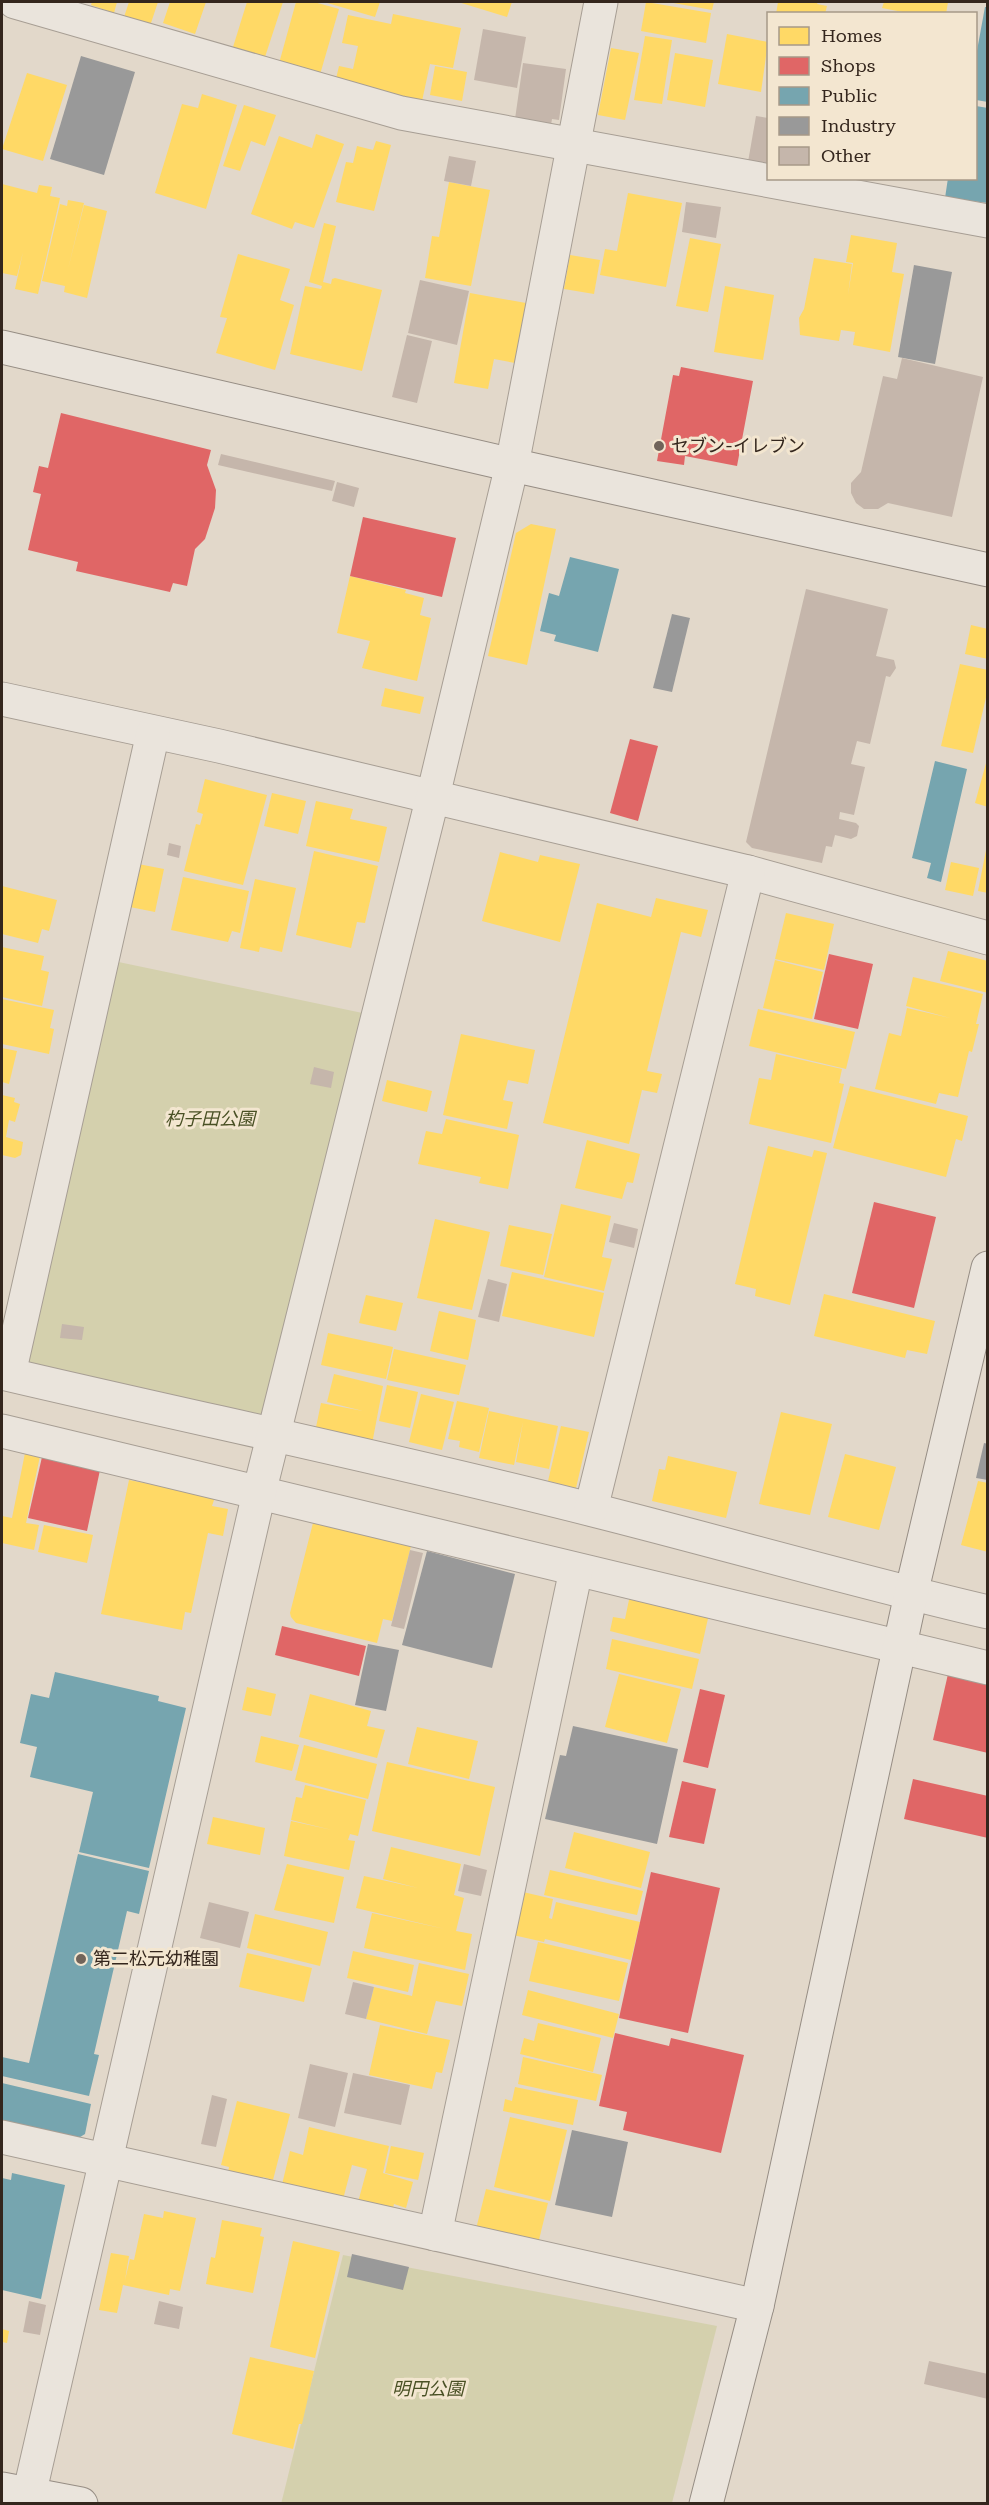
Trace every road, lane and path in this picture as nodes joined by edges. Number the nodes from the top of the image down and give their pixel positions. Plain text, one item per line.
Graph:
1 (15, 2) edge
2 (601, 2) edge
3 (573, 145) junction
4 (987, 220) edge
5 (2, 347) edge
6 (512, 465) junction
7 (987, 570) edge
8 (2, 699) edge
9 (153, 733) junction
10 (433, 796) junction
11 (748, 872) junction
12 (987, 938) edge
13 (987, 1268) edge
14 (5, 1374) edge
15 (2, 1431) edge
16 (275, 1434) junction
17 (259, 1493) junction
18 (591, 1509) junction
19 (576, 1570) junction
20 (911, 1594) junction
21 (987, 1612) edge
22 (901, 1648) junction
23 (987, 1668) edge
24 (2, 2137) edge
25 (106, 2161) junction
26 (435, 2234) junction
27 (757, 2306) junction
28 (19, 2496) edge
29 (81, 2504) edge
30 (706, 2504) edge

1 - 3 street
2 - 3 street
3 - 4 street
3 - 6 street
5 - 6 street
6 - 7 street
6 - 10 street
8 - 9 street
9 - 10 street
9 - 14 street
10 - 11 street
10 - 16 street
11 - 12 street
11 - 18 street
13 - 20 street
14 - 16 street
15 - 17 street
16 - 17 street
16 - 18 street
17 - 19 street
17 - 25 street
18 - 20 street
19 - 22 street
19 - 26 street
20 - 21 street
20 - 22 street
22 - 23 street
22 - 27 street
24 - 25 street
25 - 26 street
25 - 28 street
26 - 27 street
27 - 30 street
28 - 29 street

